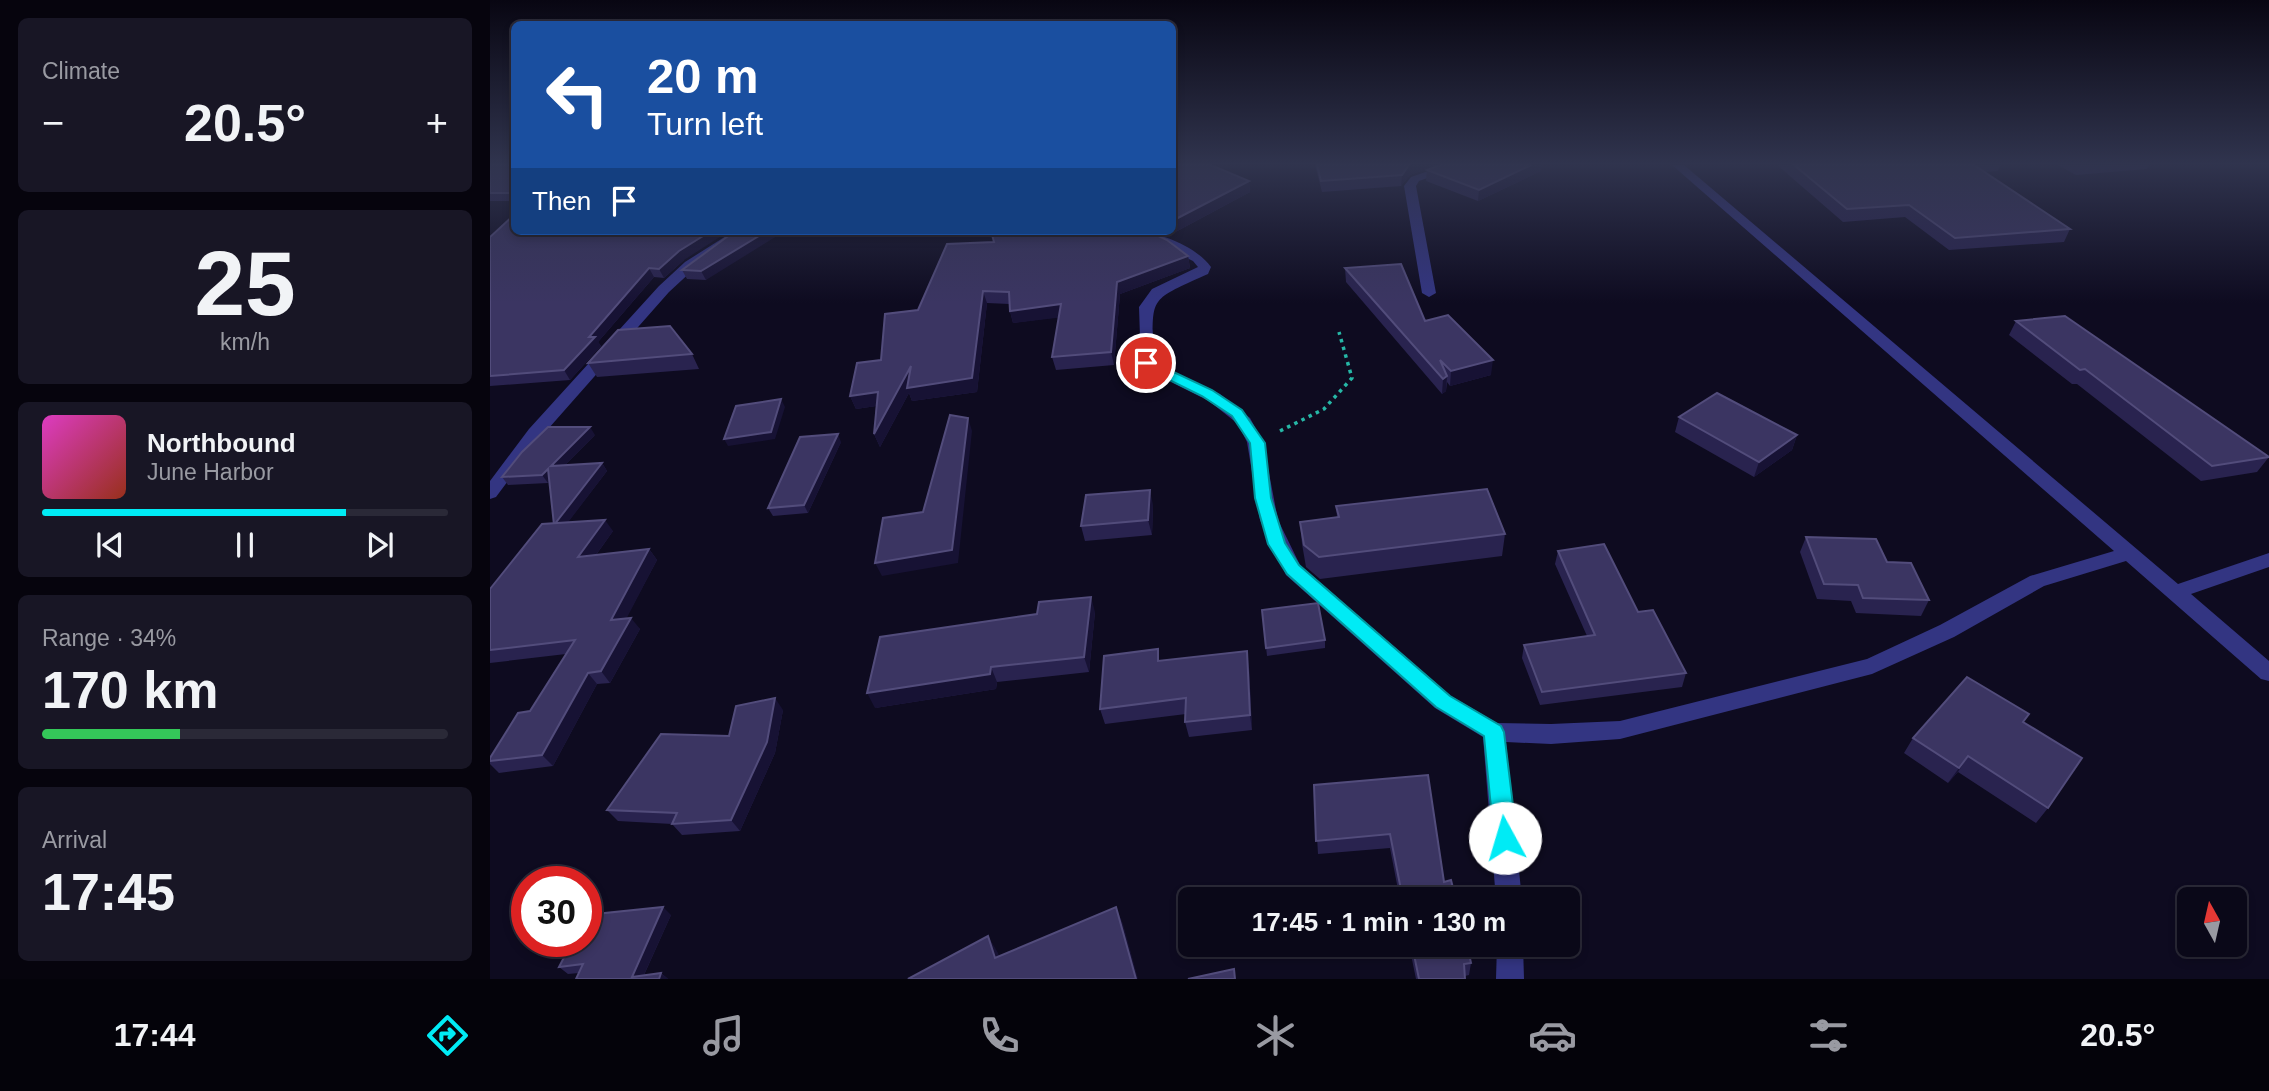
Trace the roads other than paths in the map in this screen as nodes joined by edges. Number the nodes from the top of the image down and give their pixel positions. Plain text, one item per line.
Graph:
1 (1414, 211) edge
2 (1730, 211) edge
3 (736, 235) edge
4 (1147, 235) edge
5 (1429, 293) dead end
6 (490, 494) edge
7 (2130, 553) junction
8 (2269, 560) edge
9 (2176, 592) junction
10 (2269, 673) edge
11 (1494, 732) junction
12 (1509, 887) edge
13 (1510, 957) edge
14 (1510, 979) edge

1 - 5 street
2 - 7 street
3 - 6 street
4 - 11 street
7 - 9 street
7 - 11 street
8 - 9 street
9 - 10 street
11 - 12 street
13 - 14 street

